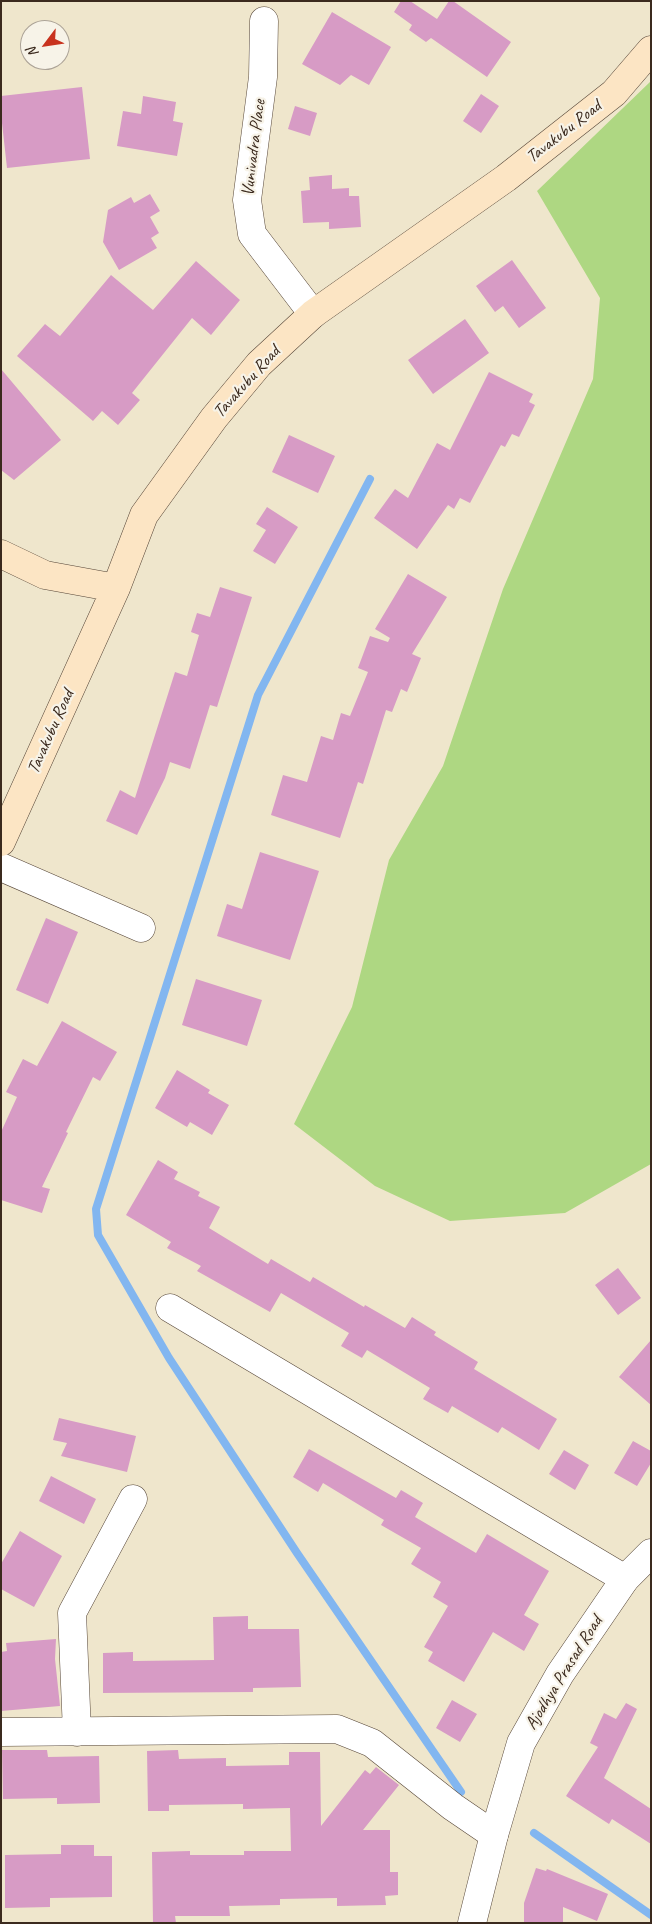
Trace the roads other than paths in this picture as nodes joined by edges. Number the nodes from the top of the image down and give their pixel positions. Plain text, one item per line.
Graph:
1 (264, 21) dead end
2 (651, 50) edge
3 (313, 314) junction
4 (1, 554) edge
5 (116, 588) junction
6 (1, 842) edge
7 (1, 867) edge
8 (141, 928) dead end
9 (170, 1308) dead end
10 (133, 1500) dead end
11 (651, 1553) edge
12 (626, 1579) junction
13 (1, 1732) edge
14 (77, 1732) junction
15 (494, 1835) junction
16 (472, 1923) edge

1 - 3 street, Vunivadra Place
2 - 3 main road, Tavakubu Road
3 - 5 main road, Tavakubu Road
4 - 5 main road
5 - 6 main road, Tavakubu Road
7 - 8 street
9 - 12 street
10 - 14 street
11 - 12 street, Ajodhya Prasad Road
12 - 15 street, Ajodhya Prasad Road
13 - 14 street
14 - 15 street
15 - 16 street, Ajodhya Prasad Road

